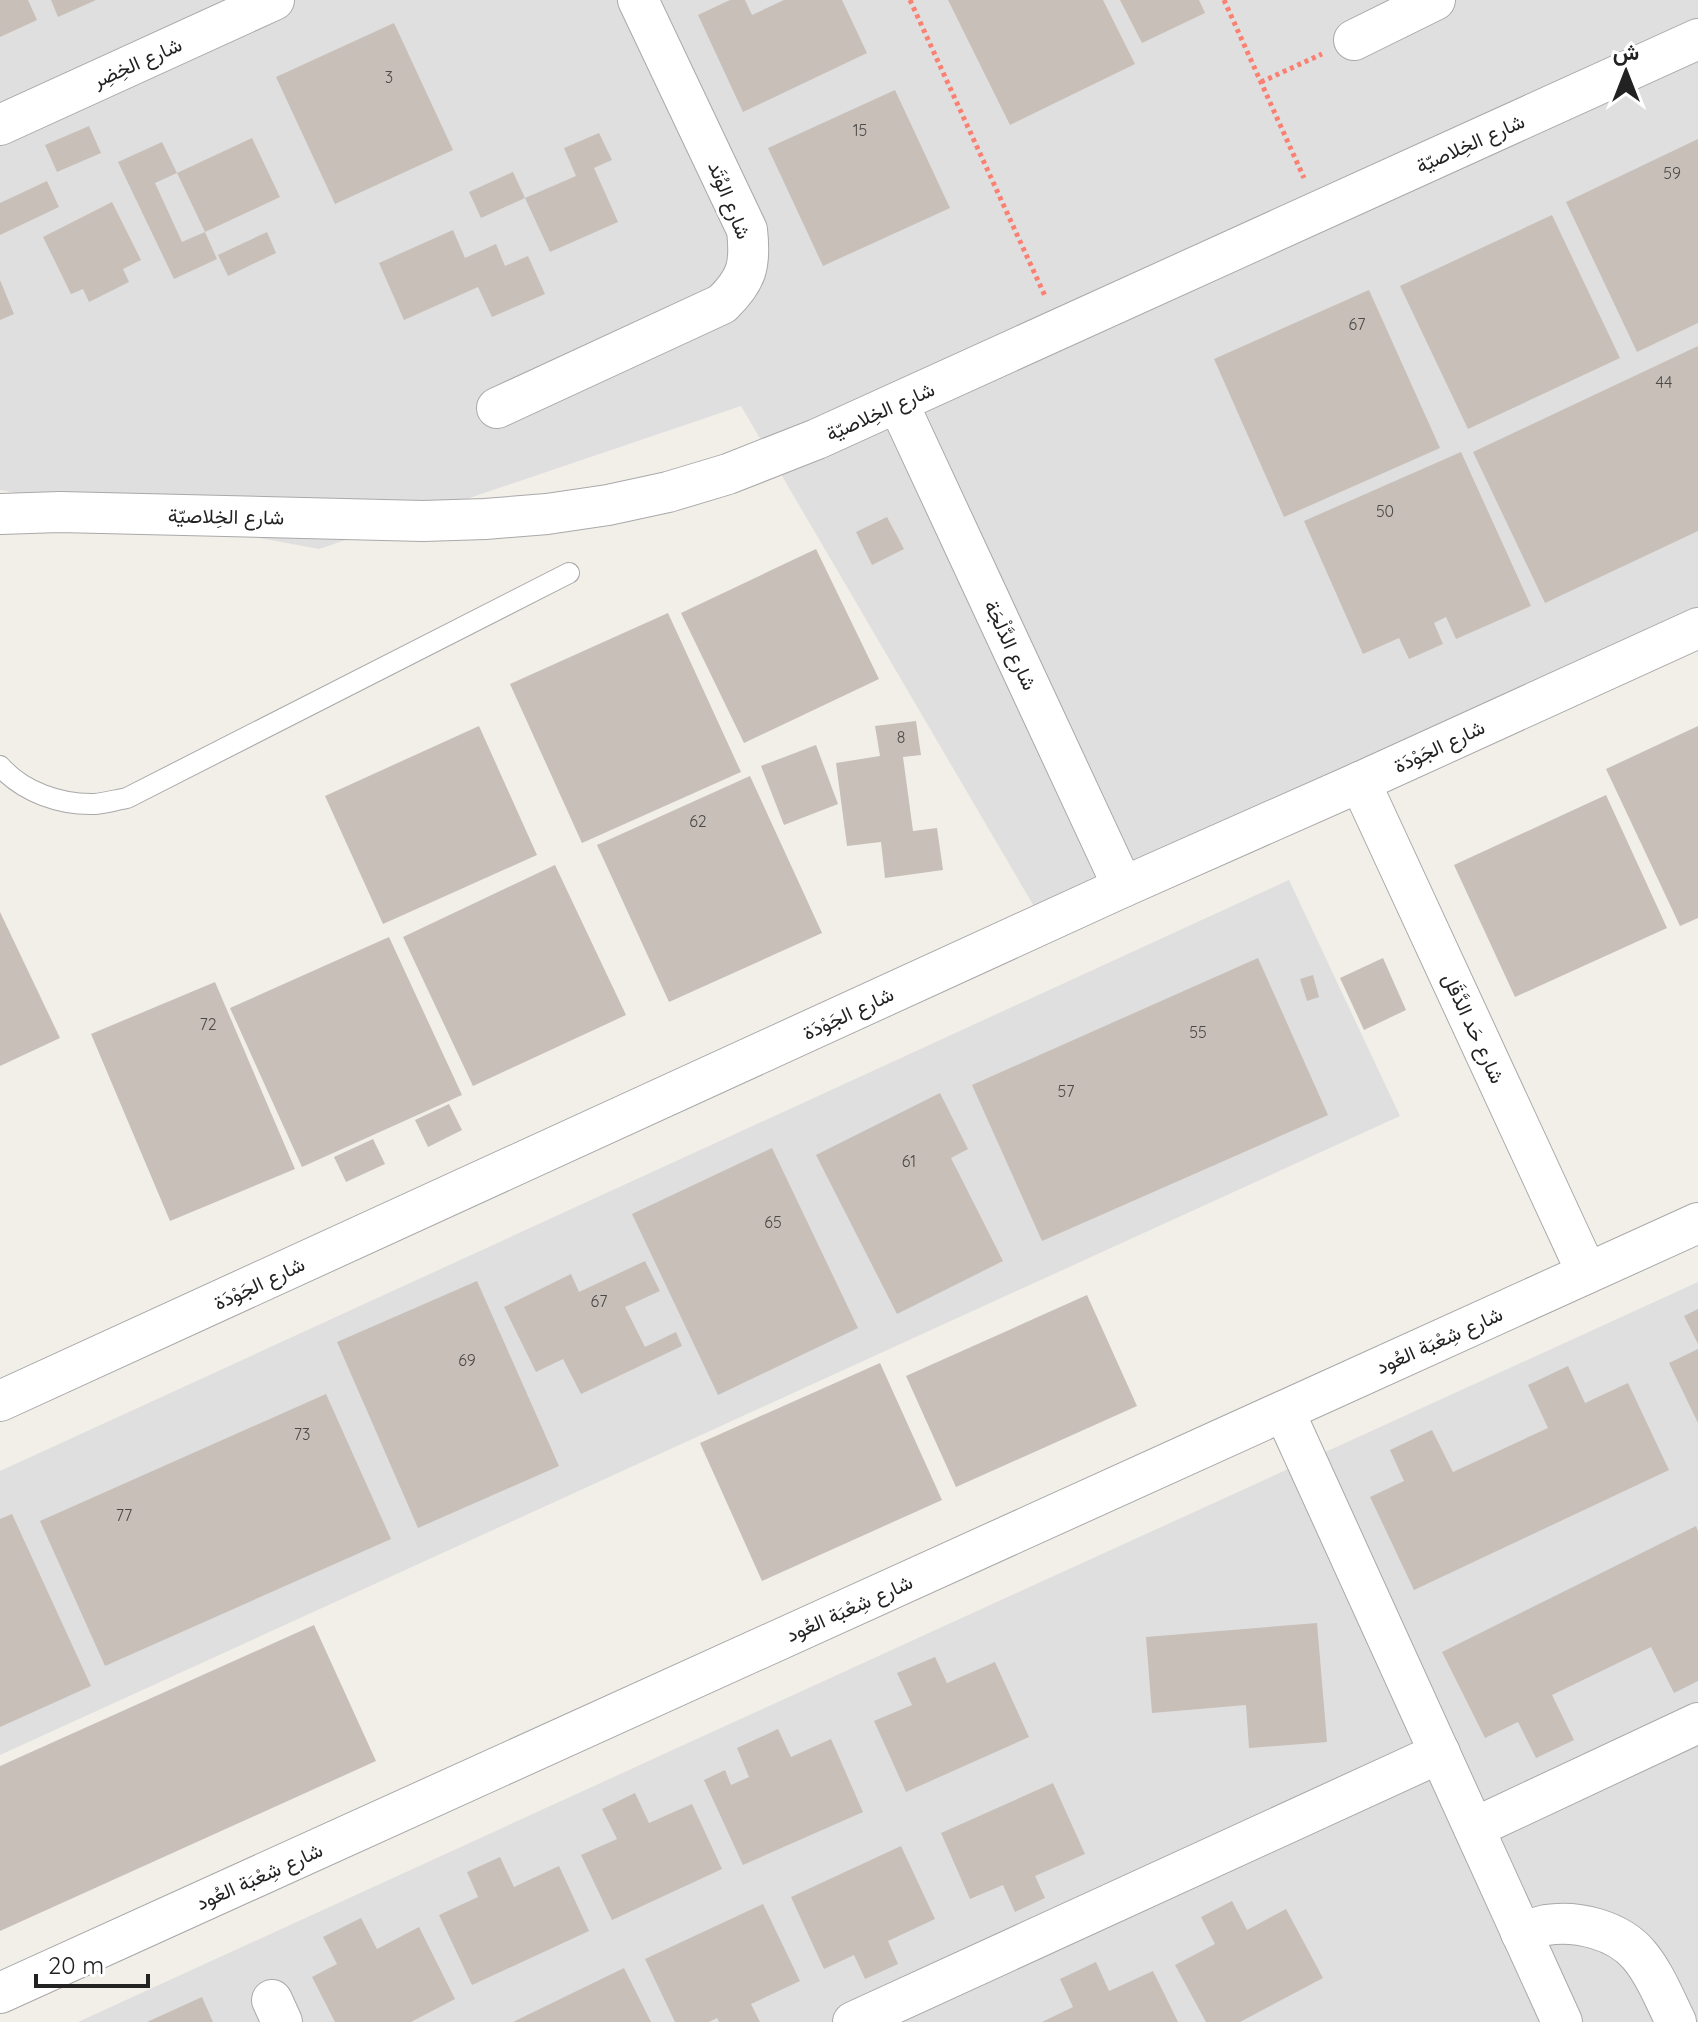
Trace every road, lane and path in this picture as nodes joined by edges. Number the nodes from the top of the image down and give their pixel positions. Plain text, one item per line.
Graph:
1 (274, 0) edge
2 (638, 0) edge
3 (921, 0) edge
4 (1224, 0) edge
5 (1435, 0) edge
6 (911, 2) edge
7 (1698, 39) edge
8 (1354, 40) joint
9 (1261, 82) junction
10 (0, 125) edge
11 (1319, 212) junction
12 (1060, 329) junction
13 (898, 403) junction
14 (497, 408) dead end
15 (0, 514) edge
16 (569, 573) dead end
17 (1698, 628) edge
18 (0, 766) edge
19 (1360, 782) junction
20 (1123, 887) junction
21 (1698, 1223) edge
22 (1587, 1273) junction
23 (0, 1401) edge
24 (1284, 1411) junction
25 (1698, 1723) edge
26 (1440, 1753) junction
27 (1474, 1828) junction
28 (1521, 1933) junction
29 (0, 1993) edge
30 (853, 2022) edge
31 (1562, 2022) edge
32 (1676, 2022) edge

1 - 10 street, شارع الخِضِر
2 - 14 street, شارع الوُتَد
3 - 6 path
4 - 9 path
5 - 8 street
6 - 12 path
7 - 11 street, شارع الخِلاصيّة
8 - 9 path
9 - 11 path
11 - 12 street, شارع الخِلاصيّة
12 - 13 street, شارع الخِلاصيّة
13 - 15 street, شارع الخِلاصيّة
13 - 20 street, شارع الدَّلْجَة
16 - 18 lane
17 - 19 street, شارع الجَوْدَة
19 - 20 street, شارع الجَوْدَة
19 - 22 street, شارع حَد الدَّقَل
20 - 23 street, شارع الجَوْدَة
21 - 22 street, شارع شِعْبَة العُود
22 - 24 street, شارع شِعْبَة العُود
24 - 26 street
24 - 29 street, شارع شِعْبَة العُود
25 - 27 street
26 - 27 street
26 - 30 street
27 - 28 street
28 - 31 street
28 - 32 street

